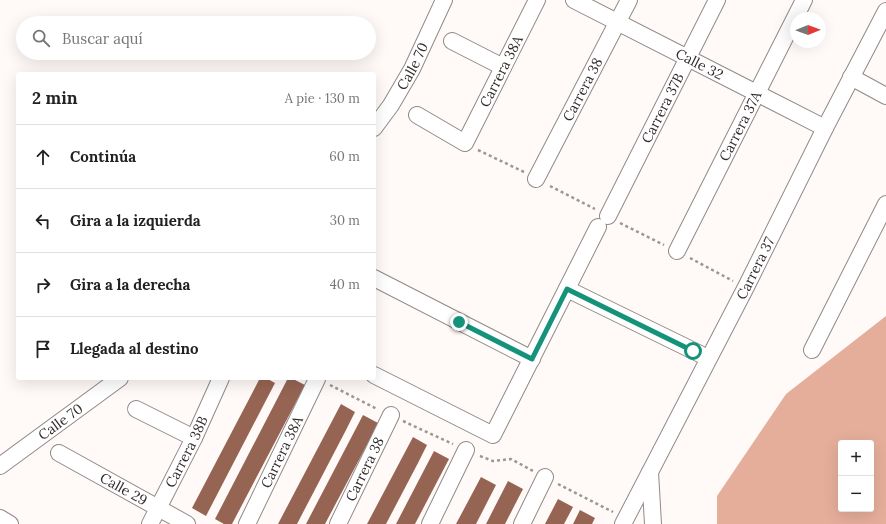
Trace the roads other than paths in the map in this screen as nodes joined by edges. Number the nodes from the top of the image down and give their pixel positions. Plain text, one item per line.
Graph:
1 (444, 0) edge
2 (537, 0) edge
3 (574, 0) edge
4 (629, 0) edge
5 (717, 0) edge
6 (804, 0) edge
7 (886, 11) edge
8 (618, 22) junction
9 (452, 41) dead end
10 (688, 58) junction
11 (503, 67) junction
12 (851, 77) junction
13 (757, 93) junction
14 (886, 96) edge
15 (417, 115) dead end
16 (376, 125) edge
17 (825, 128) junction
18 (536, 179) dead end
19 (886, 204) edge
20 (676, 251) dead end
21 (376, 279) edge
22 (567, 289) junction
23 (812, 350) dead end
24 (700, 354) dead end
25 (532, 359) junction
26 (376, 376) edge
27 (117, 380) edge
28 (220, 380) edge
29 (317, 380) edge
30 (136, 410) dead end
31 (391, 415) dead end
32 (194, 438) junction
33 (466, 450) dead end
34 (59, 453) dead end
35 (0, 466) edge
36 (650, 470) junction
37 (545, 477) dead end
38 (159, 508) junction
39 (0, 518) edge
40 (10, 524) edge
41 (150, 524) edge
42 (187, 524) edge
43 (247, 524) edge
44 (338, 524) edge
45 (430, 524) edge
46 (522, 524) edge
47 (623, 524) edge
48 (653, 524) edge

1 - 16 street, Calle 70
2 - 11 street, Carrera 38A
3 - 8 street, Calle 32
4 - 8 street, Carrera 38
5 - 10 street, Carrera 37B
6 - 13 street, Carrera 37A
7 - 12 street, Carrera 37
8 - 10 street, Calle 32
8 - 18 street, Carrera 38
9 - 11 street
10 - 13 street, Calle 32
10 - 22 street, Carrera 37B
11 - 15 street, Carrera 38A
12 - 14 street
12 - 17 street, Carrera 37
13 - 17 street, Calle 32
13 - 20 street, Carrera 37A
17 - 36 street, Carrera 37
19 - 23 street
21 - 25 street
22 - 24 street
22 - 25 street, Carrera 37B
25 - 26 street, Carrera 37B
27 - 35 street, Calle 70
28 - 32 street, Carrera 38B
29 - 43 street, Carrera 38A
30 - 32 street
31 - 44 street, Carrera 38
32 - 38 street, Carrera 38B
33 - 45 street
34 - 38 street, Calle 29
36 - 47 street, Carrera 37
36 - 48 street
37 - 46 street
38 - 41 street, Carrera 38B
38 - 42 street, Calle 29
39 - 40 street

